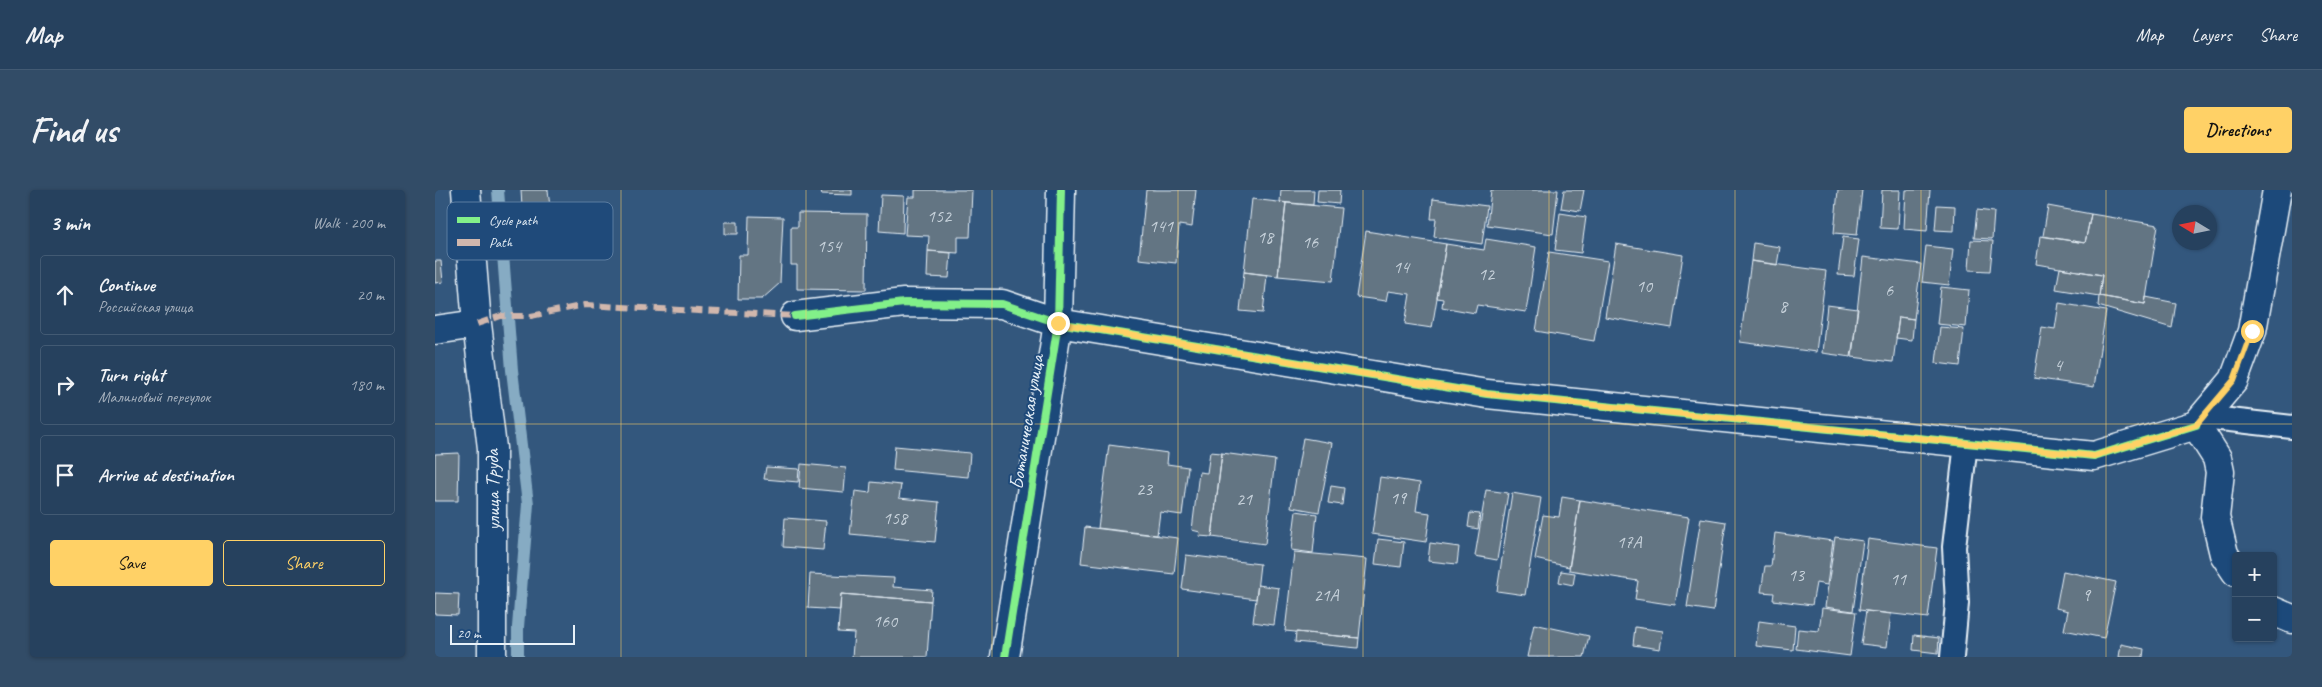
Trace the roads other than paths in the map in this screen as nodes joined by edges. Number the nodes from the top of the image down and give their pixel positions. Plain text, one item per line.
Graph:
1 (1061, 190) edge
2 (2277, 190) edge
3 (472, 260) edge
4 (795, 316) dead end
5 (1058, 323) junction
6 (477, 324) junction
7 (435, 330) edge
8 (2200, 421) junction
9 (2292, 427) edge
10 (1966, 443) junction
11 (2232, 566) edge
12 (2277, 613) edge
13 (2292, 619) edge
14 (492, 657) edge
15 (1005, 657) edge
16 (1952, 657) edge

1 - 5 street, Ботаническая улица
2 - 8 street
3 - 6 street, улица Труда
4 - 5 street
5 - 10 street
5 - 15 street, Ботаническая улица
6 - 7 street
6 - 14 street, улица Труда
8 - 9 lane
8 - 10 street
8 - 11 street
10 - 16 lane
12 - 13 street

